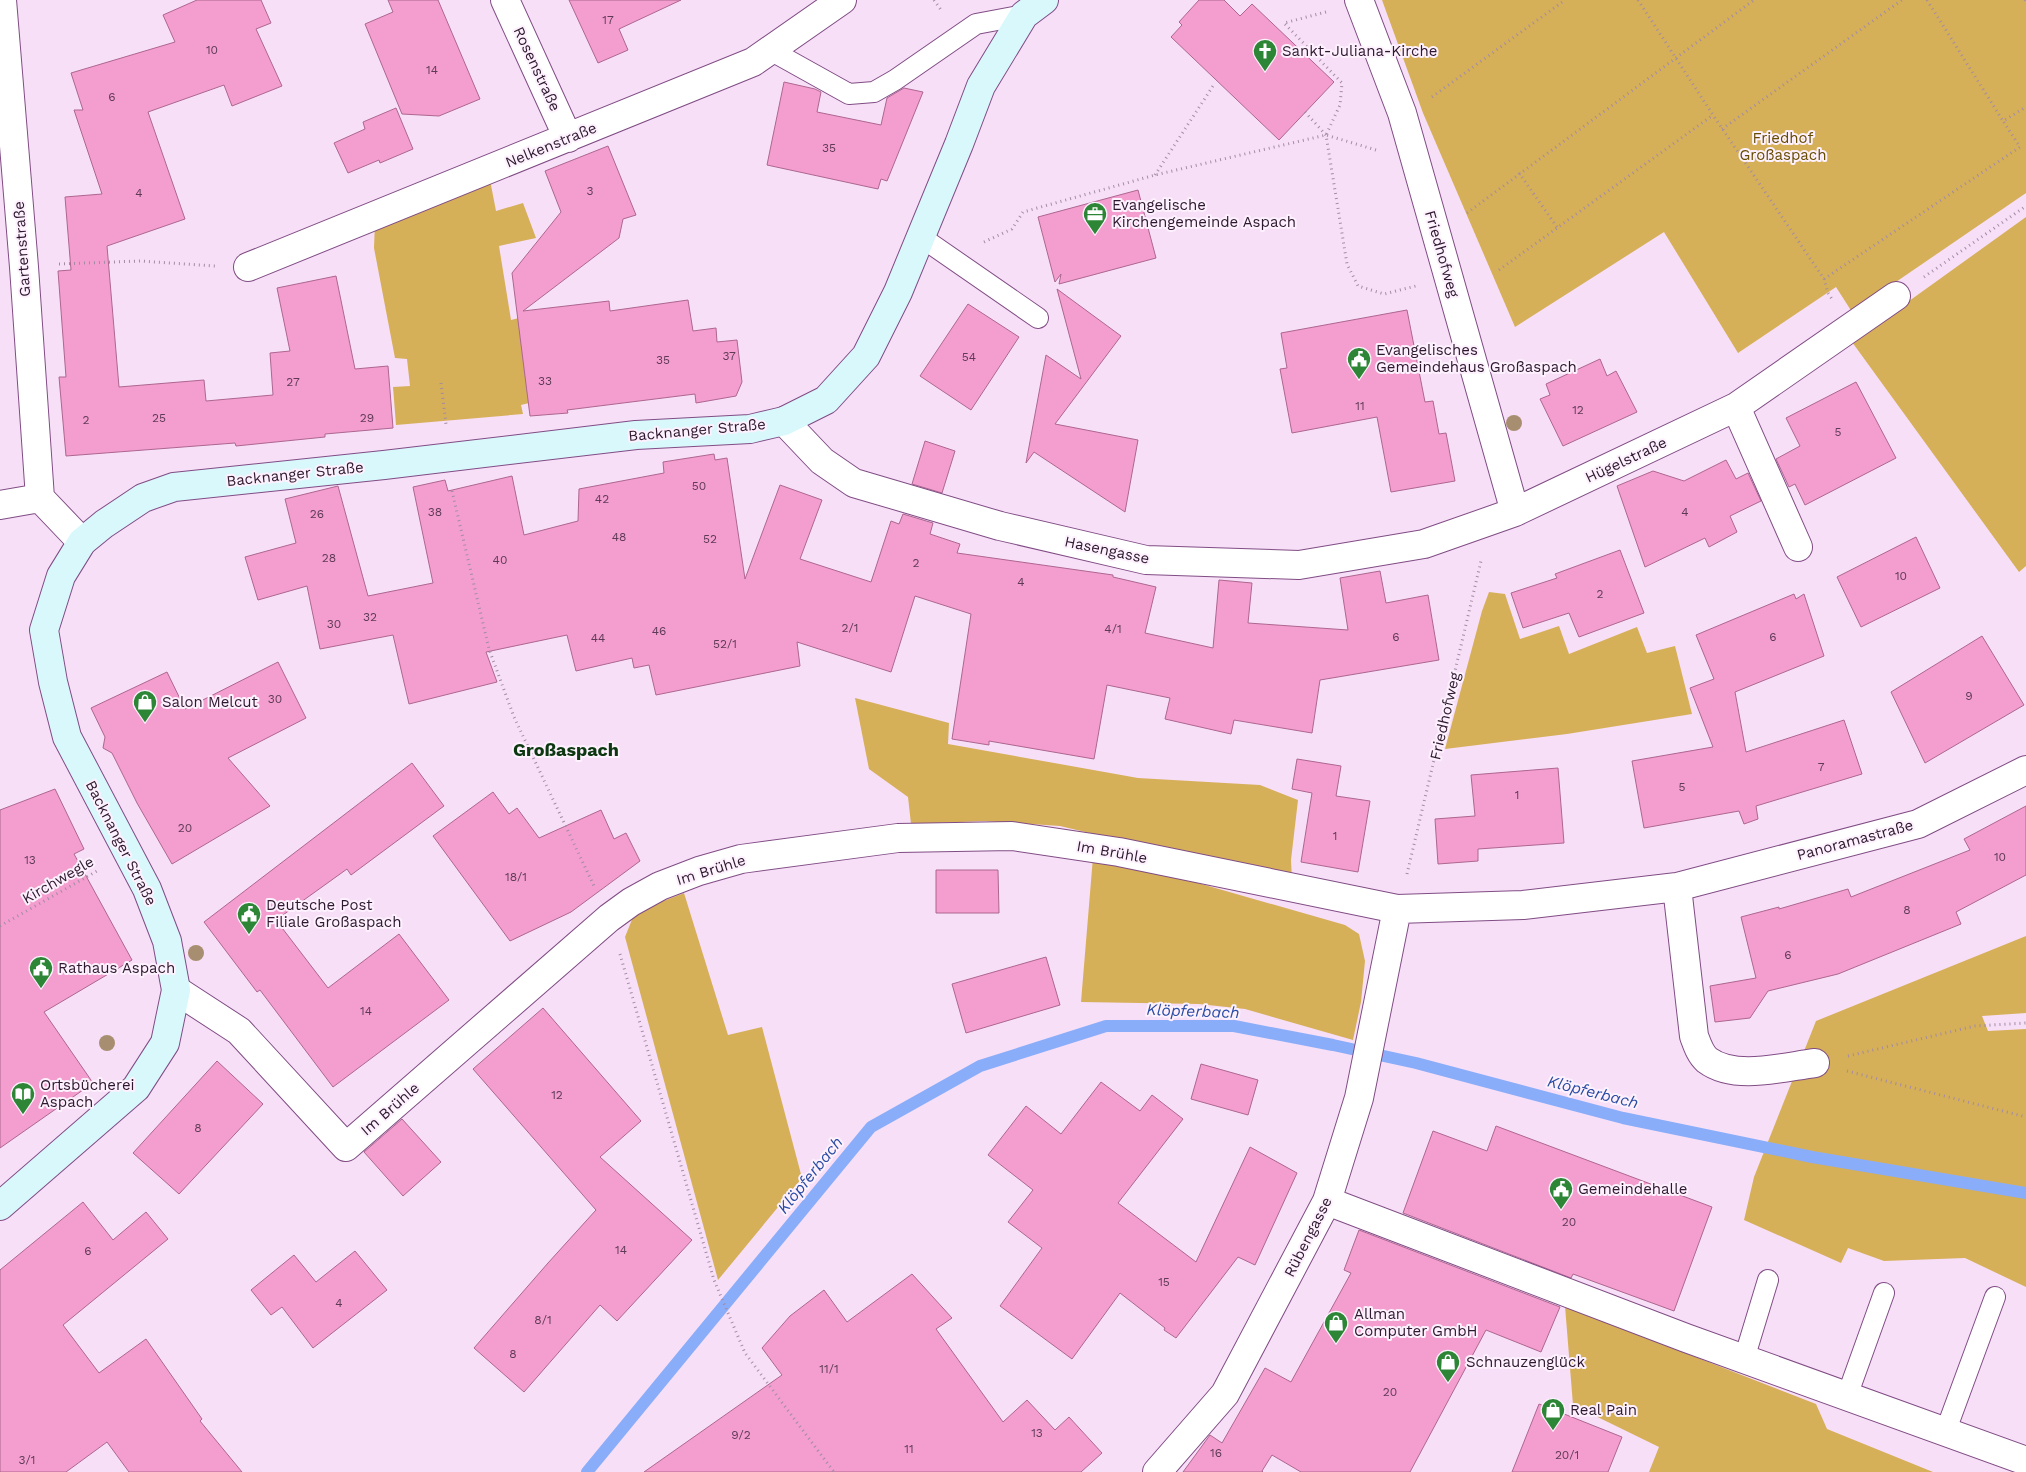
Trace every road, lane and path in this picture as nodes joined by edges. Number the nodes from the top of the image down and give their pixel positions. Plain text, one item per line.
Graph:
1 (2, 0) edge
2 (505, 0) edge
3 (842, 0) edge
4 (1359, 0) edge
5 (1565, 0) edge
6 (1638, 0) edge
7 (1754, 0) edge
8 (1902, 0) edge
9 (1927, 0) edge
10 (1034, 8) edge
11 (1333, 10) dead end
12 (770, 50) junction
13 (1676, 58) junction
14 (1213, 86) dead end
15 (2026, 108) edge
16 (1305, 112) dead end
17 (1402, 113) junction
18 (1713, 115) junction
19 (2003, 121) junction
20 (1722, 129) junction
21 (1326, 135) junction
22 (568, 138) junction
23 (1416, 161) junction
24 (1519, 173) junction
25 (1155, 175) junction
26 (2026, 206) edge
27 (1557, 227) junction
28 (1436, 234) junction
29 (921, 237) junction
30 (952, 257) junction
31 (70, 264) dead end
32 (216, 266) dead end
33 (248, 267) dead end
34 (1499, 270) dead end
35 (1443, 280) junction
36 (1896, 296) joint
37 (1038, 318) dead end
38 (441, 383) dead end
39 (1736, 407) junction
40 (784, 421) junction
41 (446, 424) dead end
42 (444, 457) junction
43 (40, 498) junction
44 (0, 505) edge
45 (1515, 512) junction
46 (1489, 522) junction
47 (82, 542) junction
48 (1798, 547) dead end
49 (2026, 770) edge
50 (128, 853) junction
51 (1677, 887) junction
52 (1397, 909) junction
53 (609, 918) junction
54 (0, 926) edge
55 (176, 990) junction
56 (2026, 1022) edge
57 (1815, 1063) junction
58 (2026, 1117) edge
59 (1328, 1201) junction
60 (0, 1206) edge
61 (1768, 1280) dead end
62 (1884, 1292) dead end
63 (1995, 1297) dead end
64 (1744, 1359) junction
65 (1847, 1396) junction
66 (1946, 1430) junction
67 (2026, 1461) edge
68 (834, 1472) edge
69 (1157, 1472) edge

1 - 43 street, Gartenstraße
2 - 22 street, Rosenstraße
3 - 12 street, Nelkenstraße
4 - 17 street, Friedhofweg
5 - 17 path
6 - 13 path
7 - 13 path
8 - 20 path
9 - 19 path
10 - 12 lane
10 - 29 street, Backnanger Straße
11 - 21 path
12 - 22 street, Nelkenstraße
13 - 18 path
13 - 24 path
14 - 25 path
15 - 19 path
16 - 21 path
17 - 23 street, Friedhofweg
18 - 20 path
18 - 27 path
19 - 20 path
21 - 23 path
21 - 25 path
21 - 35 path
22 - 33 street, Nelkenstraße
23 - 28 street, Friedhofweg
24 - 27 path
24 - 28 path
25 - 30 path
26 - 36 path
27 - 34 path
28 - 35 street, Friedhofweg
29 - 30 lane
29 - 40 street, Backnanger Straße
30 - 37 lane
31 - 32 path
35 - 45 street, Friedhofweg
36 - 39 street, Hügelstraße
38 - 41 path
39 - 45 street, Hügelstraße
39 - 48 street
40 - 42 street, Backnanger Straße
40 - 46 street, Hasengasse
42 - 47 street, Backnanger Straße
42 - 53 path
43 - 44 street
43 - 47 street
45 - 46 street, Hasengasse
46 - 52 path, Friedhofweg
47 - 50 street, Backnanger Straße
49 - 51 street, Panoramastraße
50 - 54 path, Kirchwegle
50 - 55 street, Backnanger Straße
51 - 52 street, Panoramastraße
51 - 57 street
52 - 53 street, Im Brühle
52 - 59 street, Rübengasse
53 - 55 street, Im Brühle
53 - 68 path
55 - 60 street, Backnanger Straße
56 - 57 path
57 - 58 path
59 - 64 street
59 - 69 street, Rübengasse
61 - 64 lane
62 - 65 lane
63 - 66 lane
64 - 65 street
65 - 66 street
66 - 67 street

